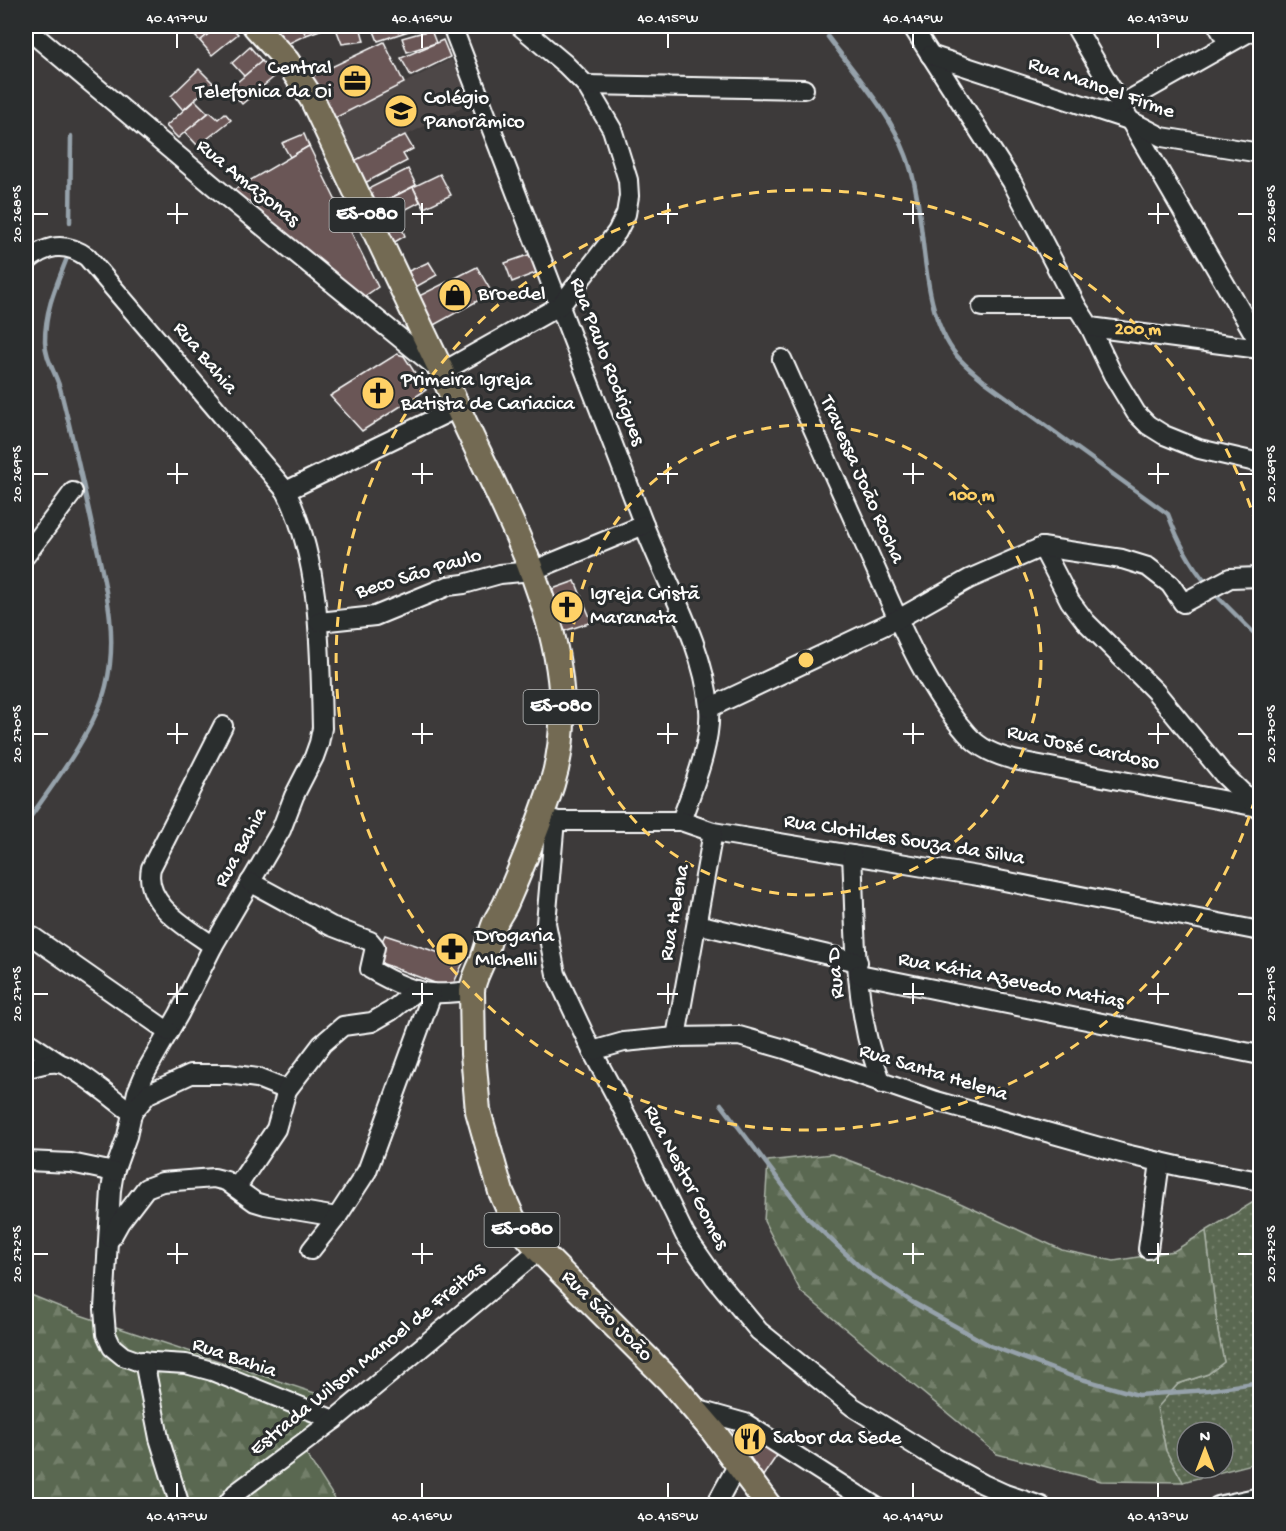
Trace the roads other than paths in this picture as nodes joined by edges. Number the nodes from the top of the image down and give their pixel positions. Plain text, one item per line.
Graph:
1 (258, 26) edge
2 (452, 26) edge
3 (520, 26) edge
4 (912, 26) edge
5 (1075, 26) edge
6 (1218, 26) edge
7 (1260, 26) edge
8 (26, 28) edge
9 (1228, 43) junction
10 (930, 55) junction
11 (586, 85) junction
12 (804, 89) dead end
13 (1125, 112) junction
14 (1260, 153) edge
15 (26, 262) edge
16 (561, 305) junction
17 (982, 307) dead end
18 (1077, 307) junction
19 (1090, 327) junction
20 (1260, 344) edge
21 (1260, 349) edge
22 (782, 359) dead end
23 (442, 372) junction
24 (457, 408) junction
25 (1260, 463) edge
26 (286, 491) junction
27 (73, 492) dead end
28 (644, 525) junction
29 (1042, 547) junction
30 (26, 555) edge
31 (532, 571) junction
32 (1260, 577) edge
33 (898, 619) junction
34 (320, 622) junction
35 (709, 708) junction
36 (222, 726) dead end
37 (1259, 808) edge
38 (547, 821) junction
39 (681, 821) junction
40 (713, 832) junction
41 (852, 855) junction
42 (250, 882) junction
43 (697, 924) junction
44 (1260, 931) edge
45 (33, 937) dead end
46 (213, 946) junction
47 (858, 968) junction
48 (424, 992) junction
49 (472, 992) junction
50 (169, 1032) junction
51 (676, 1037) junction
52 (26, 1041) edge
53 (592, 1051) junction
54 (1260, 1055) edge
55 (59, 1064) junction
56 (26, 1069) edge
57 (882, 1084) junction
58 (286, 1090) junction
59 (132, 1113) junction
60 (26, 1161) edge
61 (1160, 1162) junction
62 (114, 1172) junction
63 (1260, 1181) edge
64 (237, 1187) junction
65 (337, 1217) junction
66 (110, 1241) junction
67 (1148, 1249) dead end
68 (311, 1250) dead end
69 (539, 1250) junction
70 (144, 1361) junction
71 (695, 1409) junction
72 (334, 1420) junction
73 (738, 1464) junction
74 (1257, 1500) edge
75 (180, 1506) edge
76 (226, 1506) edge
77 (715, 1506) edge
78 (769, 1506) edge
79 (875, 1506) edge
80 (1041, 1506) edge
81 (1218, 1506) edge

1 - 23 main road, ES-080
2 - 16 street, Rua Paulo Rodrigues
3 - 11 street
4 - 10 street
5 - 13 street
6 - 9 street
7 - 9 street, Rua Manoel Firme
8 - 23 street, Rua Amazonas
9 - 13 street, Rua Manoel Firme
10 - 13 street, Rua Manoel Firme
10 - 18 street
11 - 12 street
11 - 16 street
13 - 14 street, Rua Manoel Firme
13 - 20 street
15 - 26 street, Rua Bahia
16 - 23 street
16 - 28 street, Rua Paulo Rodrigues
17 - 18 street
18 - 19 street
19 - 21 street
19 - 25 street
22 - 33 street, Travessa João Rocha
23 - 24 main road, ES-080
24 - 26 street
24 - 31 main road, ES-080
26 - 34 street, Rua Bahia
27 - 30 street
28 - 31 street, Beco São Paulo
28 - 35 street, Rua Paulo Rodrigues
29 - 32 street
29 - 33 street
29 - 37 street
31 - 34 street, Beco São Paulo
31 - 38 main road, ES-080
33 - 35 street
33 - 37 street, Rua José Cardoso
34 - 42 street, Rua Bahia
35 - 39 street, Rua Paulo Rodrigues
36 - 46 street
38 - 39 street, Rua Clotildes Souza da Silva
38 - 49 main road, Rua São João / ES-080
38 - 53 street, Rua Nestor Gomes
39 - 40 street, Rua Clotildes Souza da Silva
40 - 41 street, Rua Clotildes Souza da Silva
40 - 43 street, Rua Helena
41 - 44 street, Rua Clotildes Souza da Silva
41 - 47 street, Rua D
42 - 46 street, Rua Bahia
42 - 48 street
43 - 47 street, Rua Kátia Azevedo Matias
43 - 51 street, Rua Helena
45 - 50 street
46 - 50 street, Rua Bahia
47 - 54 street, Rua Kátia Azevedo Matias
47 - 57 street, Rua D
48 - 49 street
48 - 58 street
48 - 65 street
49 - 69 main road, Rua São João / ES-080
50 - 59 street, Rua Bahia
51 - 53 street, Rua Santa Helena
51 - 57 street, Rua Santa Helena
52 - 55 street
53 - 80 street, Rua Nestor Gomes
55 - 56 street
55 - 59 street
57 - 61 street, Rua Santa Helena
58 - 59 street
58 - 64 street
59 - 62 street, Rua Bahia
60 - 62 street
61 - 63 street, Rua Santa Helena
61 - 67 street
62 - 66 street, Rua Bahia
64 - 65 street
64 - 66 street
65 - 68 street
66 - 70 street, Rua Bahia
69 - 71 main road, Rua São João / ES-080
69 - 72 street, Estrada Wilson Manoel de Freitas
70 - 72 street, Rua Bahia
70 - 75 street
71 - 73 main road, ES-080
71 - 79 street
72 - 76 street, Estrada Wilson Manoel de Freitas
73 - 77 street
73 - 78 main road, ES-080
74 - 81 street

